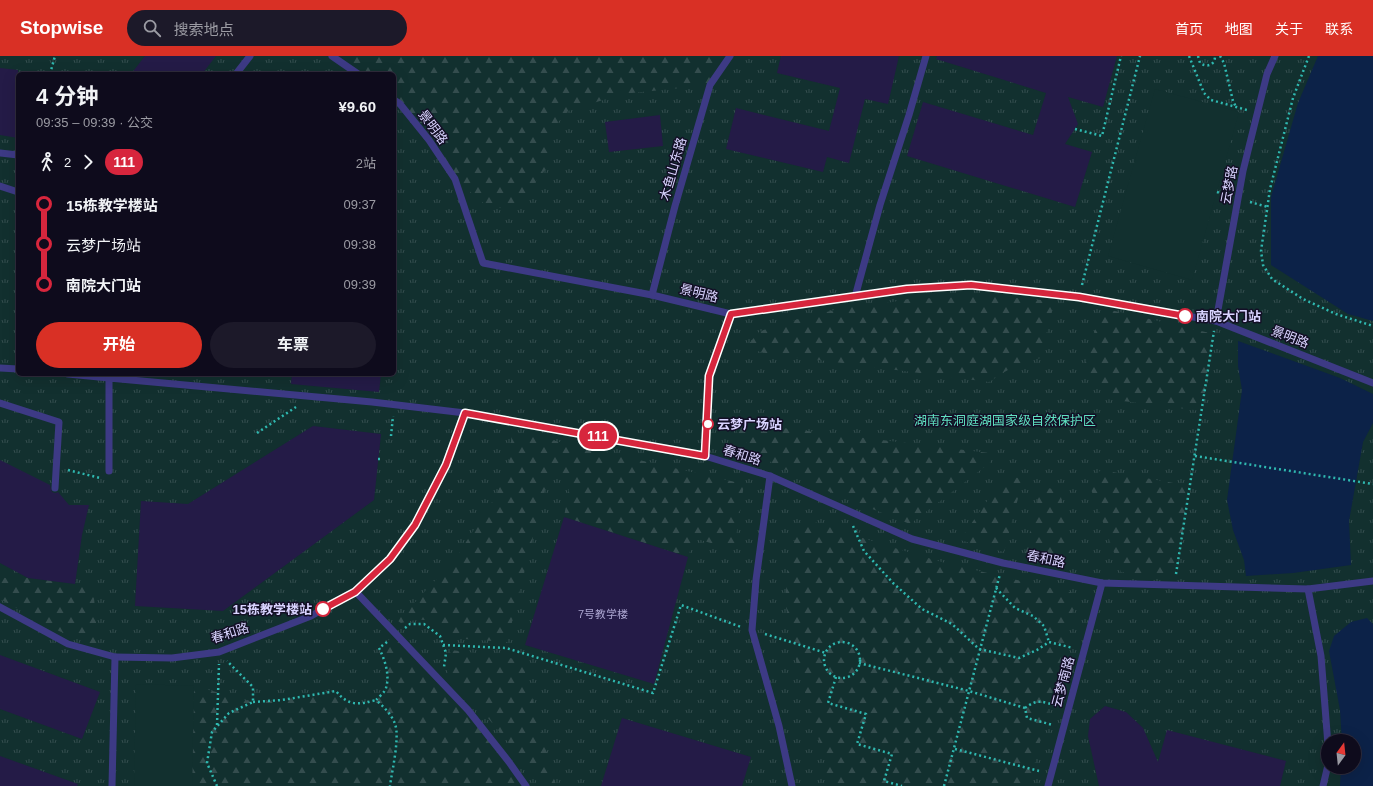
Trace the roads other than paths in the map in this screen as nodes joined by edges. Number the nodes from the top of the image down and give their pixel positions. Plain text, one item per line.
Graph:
1 (250, 56) edge
2 (332, 56) edge
3 (730, 56) edge
4 (926, 56) edge
5 (1275, 56) edge
6 (238, 72) edge
7 (355, 72) edge
8 (396, 101) edge
9 (0, 153) edge
10 (16, 155) edge
11 (0, 186) edge
12 (16, 191) edge
13 (652, 294) junction
14 (856, 297) junction
15 (731, 314) junction
16 (1216, 321) junction
17 (0, 368) edge
18 (16, 369) edge
19 (109, 376) edge
20 (1373, 383) edge
21 (0, 403) edge
22 (465, 413) junction
23 (705, 456) junction
24 (109, 471) dead end
25 (770, 476) junction
26 (55, 488) dead end
27 (1373, 581) edge
28 (1102, 583) junction
29 (1308, 589) junction
30 (355, 592) junction
31 (0, 607) edge
32 (115, 657) junction
33 (1327, 734) edge
34 (1326, 774) edge
35 (112, 786) edge
36 (526, 786) edge
37 (792, 786) edge
38 (1048, 786) edge
39 (1323, 786) edge

1 - 6 lane
2 - 7 lane
3 - 13 lane, 木鱼山东路
4 - 14 lane
5 - 16 lane, 云梦路
8 - 13 lane, 景明路
9 - 10 lane
11 - 12 lane
13 - 15 lane, 景明路
14 - 15 lane, 景明路
14 - 16 lane, 景明路
15 - 23 lane
16 - 20 lane, 景明路
17 - 18 lane
19 - 22 lane
19 - 24 lane
21 - 26 lane
22 - 23 lane, 春和路
22 - 30 lane, 春和路
23 - 25 lane, 春和路
25 - 28 lane, 春和路
25 - 37 lane
27 - 29 lane, 春和路
28 - 29 lane, 春和路
28 - 38 lane, 云梦南路
29 - 33 lane
30 - 32 lane, 春和路
30 - 36 lane
31 - 32 lane, 春和路
32 - 35 lane
34 - 39 lane

